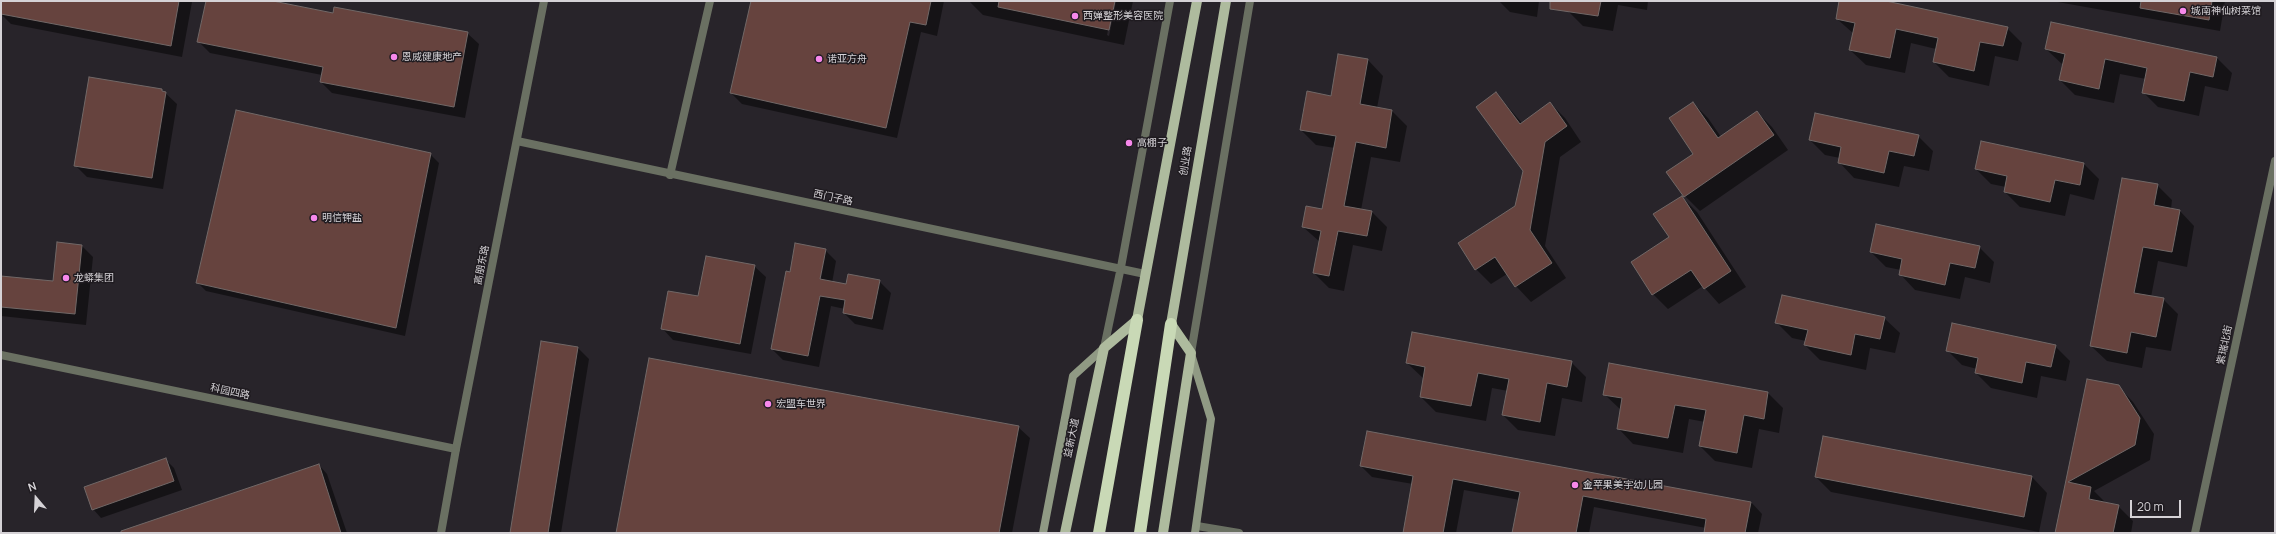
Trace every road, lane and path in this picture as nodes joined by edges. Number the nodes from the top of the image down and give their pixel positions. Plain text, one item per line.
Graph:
1 (544, 1) edge
2 (710, 1) edge
3 (1170, 1) edge
4 (1196, 1) edge
5 (1226, 1) edge
6 (1250, 1) edge
7 (517, 142) junction
8 (2275, 161) edge
9 (670, 175) junction
10 (1121, 267) junction
11 (1146, 274) junction
12 (1137, 320) junction
13 (1171, 324) junction
14 (1104, 348) junction
15 (1191, 353) junction
16 (1, 355) edge
17 (456, 449) junction
18 (1100, 528) edge
19 (1196, 529) edge
20 (1140, 532) edge
21 (441, 533) edge
22 (1043, 533) edge
23 (1064, 533) edge
24 (1163, 533) edge
25 (1239, 533) edge
26 (2195, 533) edge

1 - 7 street, 高朋东路
2 - 9 street
3 - 10 street
4 - 11 main road, 创业路
5 - 13 main road, 创业路
6 - 15 street
7 - 9 street, 西门子路
7 - 17 street, 高朋东路
8 - 26 street, 紫瑞北街
9 - 10 street, 西门子路
10 - 11 street, 西门子路
10 - 14 street
11 - 12 main road, 创业路
12 - 14 main road
12 - 18 highway
13 - 15 main road
13 - 20 highway
14 - 22 main road
14 - 23 main road, 益新大道
15 - 19 main road
15 - 24 main road
16 - 17 street, 科园四路
17 - 21 street, 高朋东路
19 - 25 street

